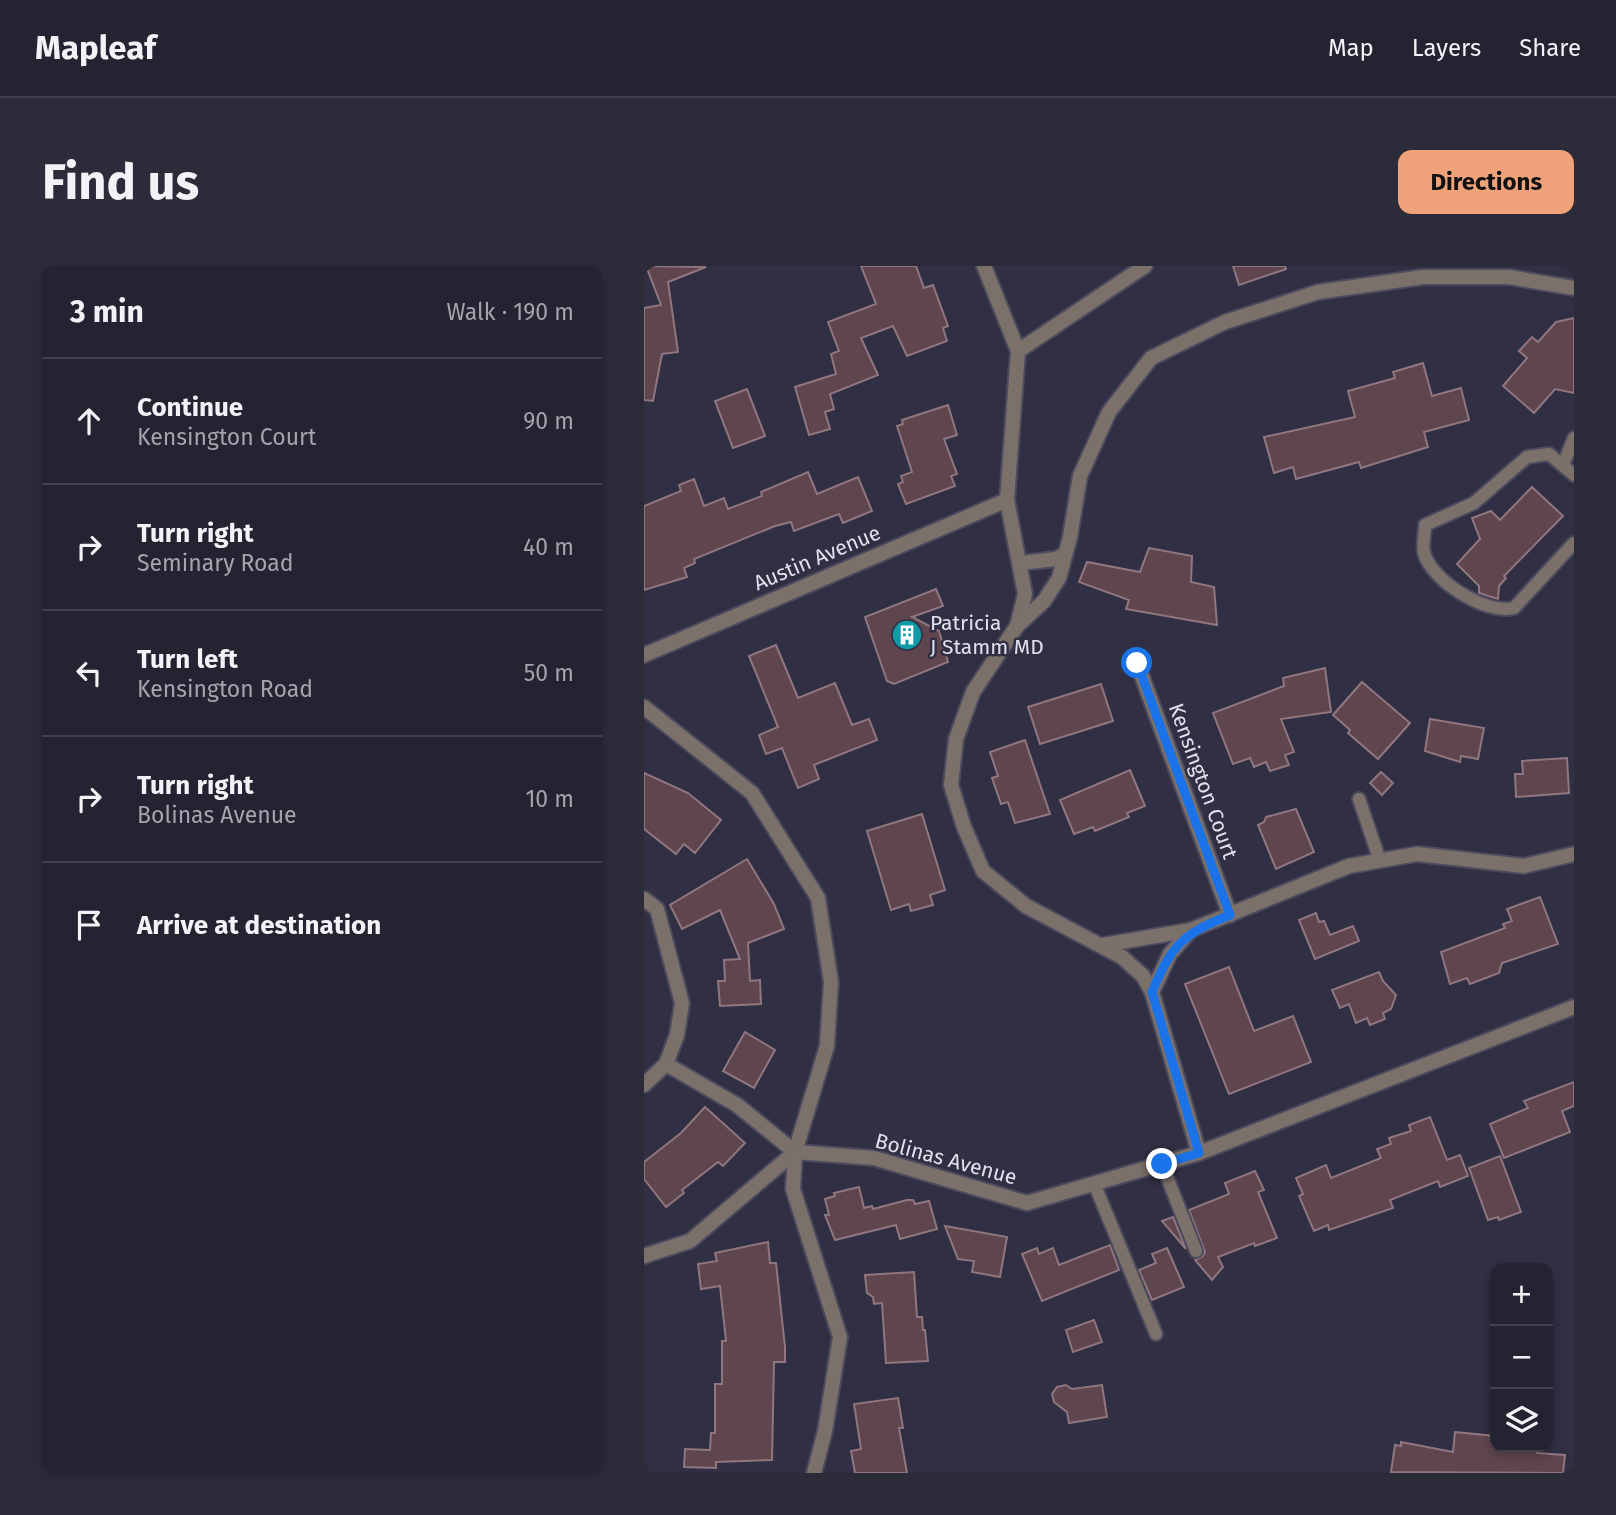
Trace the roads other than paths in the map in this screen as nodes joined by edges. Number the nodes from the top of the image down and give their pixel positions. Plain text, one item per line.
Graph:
1 (984, 266) edge
2 (1145, 266) edge
3 (1574, 288) edge
4 (1018, 351) junction
5 (1574, 438) edge
6 (1563, 465) junction
7 (1574, 475) edge
8 (1007, 500) junction
9 (1574, 543) edge
10 (1065, 554) junction
11 (1021, 563) junction
12 (1017, 626) junction
13 (644, 655) edge
14 (1137, 663) dead end
15 (644, 706) edge
16 (1359, 799) dead end
17 (1574, 854) edge
18 (1380, 860) junction
19 (644, 899) edge
20 (1230, 915) junction
21 (1191, 930) junction
22 (1104, 945) junction
23 (1152, 992) junction
24 (1574, 1007) edge
25 (666, 1064) junction
26 (644, 1085) edge
27 (795, 1152) junction
28 (1199, 1153) junction
29 (1162, 1164) junction
30 (1094, 1184) junction
31 (1196, 1251) dead end
32 (644, 1256) edge
33 (1156, 1334) dead end
34 (814, 1473) edge

1 - 4 street
2 - 4 street
3 - 10 street
4 - 8 street
5 - 6 lane
6 - 7 lane
6 - 9 lane
8 - 11 street
8 - 13 street, Austin Avenue
10 - 11 street
10 - 12 street
11 - 12 street
12 - 22 street
14 - 20 street, Kensington Court
15 - 27 street
16 - 18 lane
17 - 18 street
18 - 20 street
19 - 25 street
20 - 21 street
21 - 22 street
21 - 23 street
22 - 23 street
23 - 28 street
24 - 28 street, Bolinas Avenue
25 - 26 street
25 - 27 street
27 - 30 street, Bolinas Avenue
27 - 32 street
27 - 34 street
28 - 29 street, Bolinas Avenue
29 - 30 street, Bolinas Avenue
29 - 31 lane
30 - 33 lane

